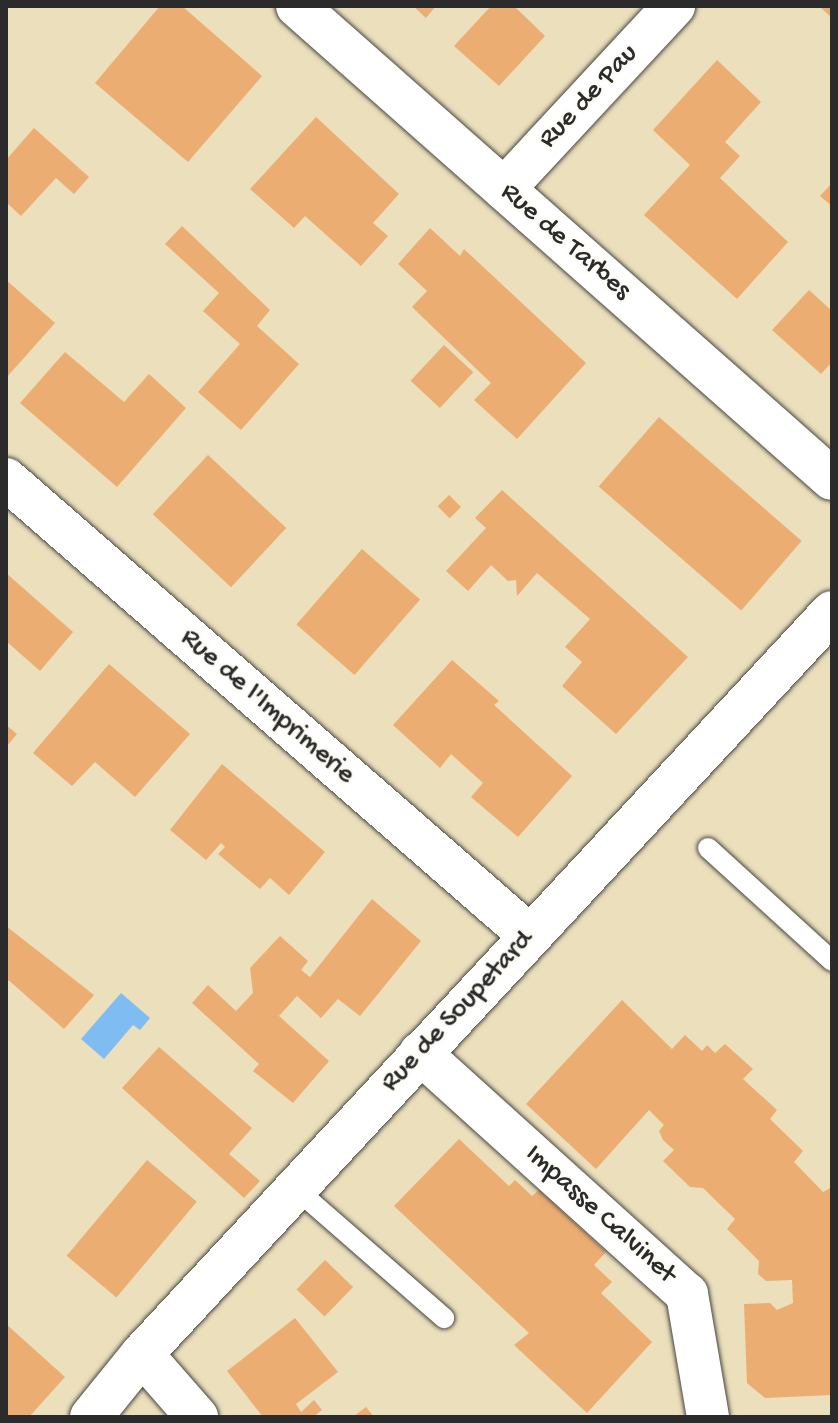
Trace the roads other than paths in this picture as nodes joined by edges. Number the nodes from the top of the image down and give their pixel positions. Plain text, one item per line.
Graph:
1 (297, 6) edge
2 (674, 6) edge
3 (504, 189) junction
4 (6, 479) edge
5 (832, 479) edge
6 (832, 612) edge
7 (708, 848) dead end
8 (528, 934) junction
9 (832, 961) edge
10 (420, 1053) junction
11 (295, 1188) junction
12 (444, 1318) dead end
13 (142, 1354) junction
14 (91, 1417) edge
15 (197, 1417) edge
16 (708, 1417) edge

1 - 3 street, Rue de Tarbes
2 - 3 street, Rue de Pau
3 - 5 street, Rue de Tarbes
4 - 8 street, Rue de l'Imprimerie
6 - 8 street, Rue de Soupetard
7 - 9 lane
8 - 10 street, Rue de Soupetard
10 - 11 street, Rue de Soupetard
10 - 16 street, Impasse Calvinet
11 - 12 lane
11 - 13 street, Rue de Soupetard
13 - 14 street, Rue de Soupetard
13 - 15 street

